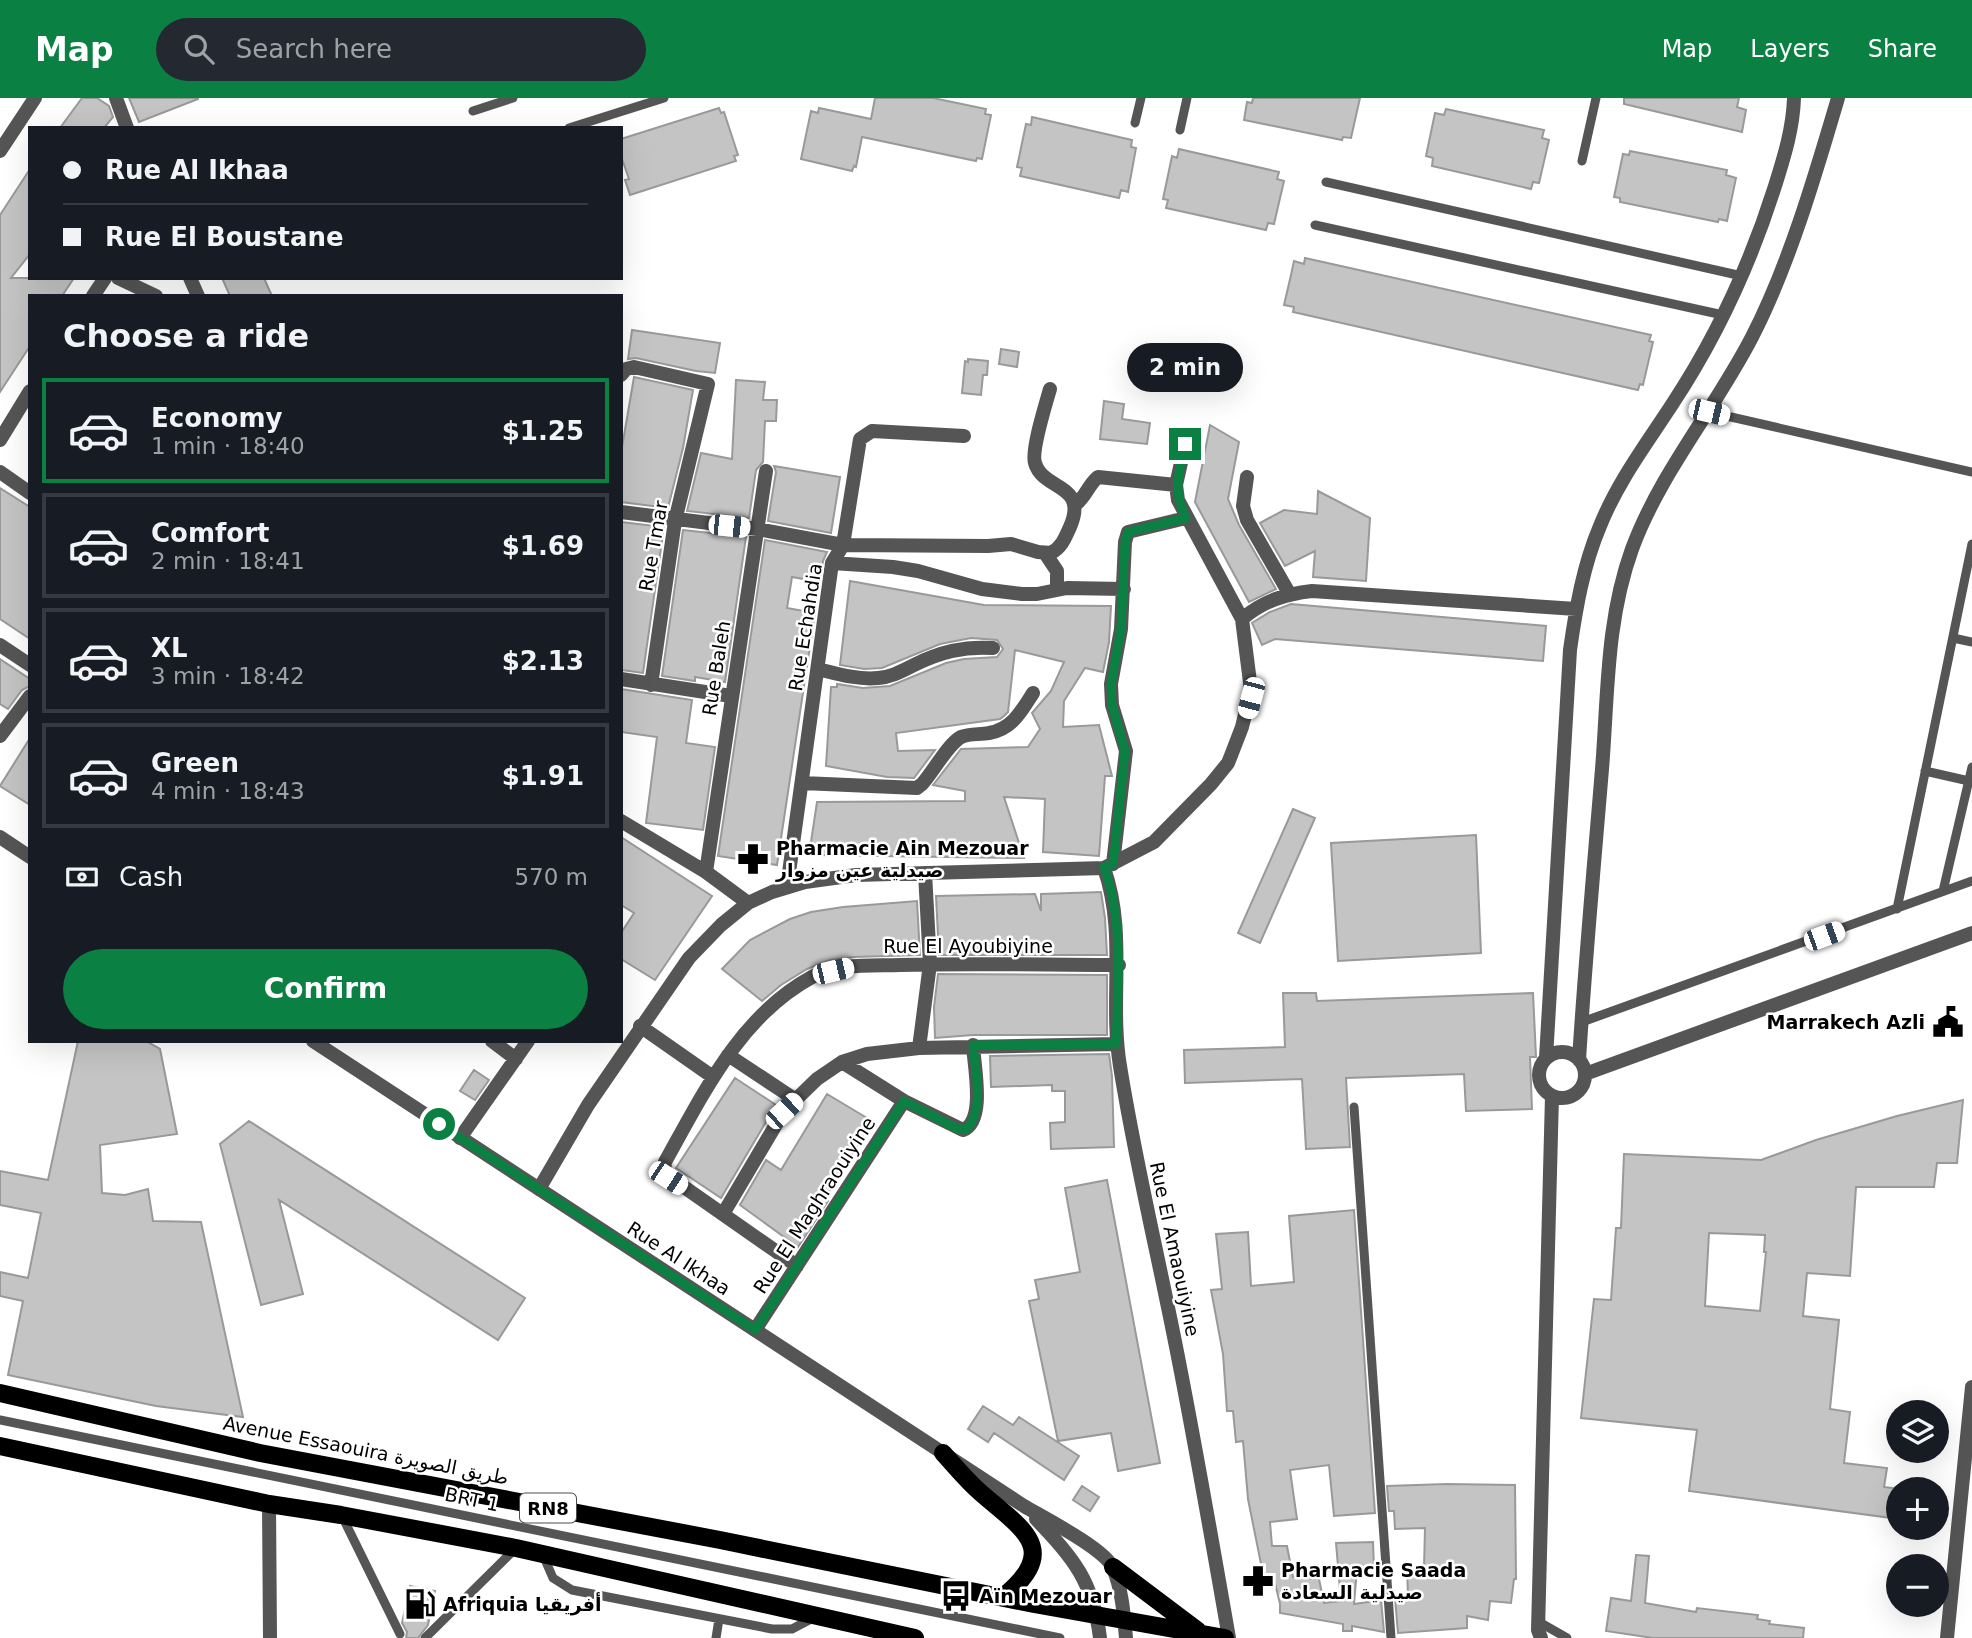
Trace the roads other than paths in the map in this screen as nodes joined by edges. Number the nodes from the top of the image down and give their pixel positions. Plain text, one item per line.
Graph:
1 (35, 98) edge
2 (116, 98) edge
3 (513, 98) edge
4 (664, 98) edge
5 (1141, 98) edge
6 (1187, 98) edge
7 (1596, 98) edge
8 (1794, 98) edge
9 (1838, 98) edge
10 (473, 111) dead end
11 (1135, 123) dead end
12 (126, 126) edge
13 (575, 126) edge
14 (1180, 130) dead end
15 (0, 152) edge
16 (1582, 161) dead end
17 (1326, 182) dead end
18 (1315, 225) dead end
19 (1742, 276) junction
20 (122, 280) edge
21 (152, 294) edge
22 (1723, 315) junction
23 (623, 373) edge
24 (1050, 388) dead end
25 (28, 394) edge
26 (1709, 412) junction
27 (964, 436) dead end
28 (0, 440) edge
29 (1185, 444) dead end
30 (766, 471) dead end
31 (0, 472) edge
32 (1972, 472) edge
33 (1247, 477) dead end
34 (1176, 485) junction
35 (28, 492) edge
36 (1075, 505) junction
37 (623, 512) edge
38 (1186, 518) junction
39 (675, 521) junction
40 (757, 529) junction
41 (1972, 544) edge
42 (843, 545) junction
43 (1045, 553) junction
44 (832, 563) junction
45 (1124, 589) junction
46 (1056, 590) junction
47 (1289, 593) junction
48 (1576, 609) junction
49 (1242, 620) junction
50 (1953, 638) junction
51 (1972, 642) edge
52 (0, 645) edge
53 (993, 648) dead end
54 (28, 664) edge
55 (818, 669) junction
56 (623, 679) edge
57 (651, 685) junction
58 (1033, 693) dead end
59 (731, 696) junction
60 (28, 698) edge
61 (0, 736) edge
62 (1972, 767) edge
63 (1925, 771) junction
64 (1969, 781) junction
65 (802, 783) junction
66 (623, 822) edge
67 (0, 837) edge
68 (28, 856) edge
69 (1108, 866) junction
70 (706, 872) junction
71 (925, 873) junction
72 (1972, 881) edge
73 (787, 887) junction
74 (1943, 891) junction
75 (748, 903) junction
76 (1897, 909) junction
77 (1972, 933) edge
78 (930, 964) junction
79 (1119, 965) junction
80 (1582, 1022) junction
81 (640, 1026) junction
82 (316, 1043) edge
83 (495, 1043) edge
84 (527, 1043) edge
85 (1116, 1044) junction
86 (973, 1045) junction
87 (919, 1048) junction
88 (728, 1055) junction
89 (1546, 1058) junction
90 (516, 1059) junction
91 (1579, 1060) junction
92 (842, 1062) junction
93 (1585, 1074) junction
94 (713, 1076) junction
95 (1552, 1096) junction
96 (796, 1100) junction
97 (904, 1101) junction
98 (1354, 1107) dead end
99 (460, 1138) junction
100 (539, 1189) junction
101 (723, 1213) junction
102 (797, 1266) junction
103 (755, 1330) junction
104 (1972, 1387) edge
105 (0, 1392) edge
106 (0, 1420) edge
107 (0, 1446) edge
108 (943, 1453) junction
109 (270, 1504) junction
110 (1024, 1506) junction
111 (341, 1515) junction
112 (516, 1548) junction
113 (543, 1555) junction
114 (1113, 1567) junction
115 (1003, 1597) junction
116 (817, 1615) junction
117 (1097, 1615) junction
118 (719, 1619) junction
119 (1125, 1629) edge
120 (1538, 1632) edge
121 (1201, 1633) junction
122 (400, 1634) dead end
123 (270, 1638) edge
124 (425, 1638) edge
125 (716, 1638) edge
126 (915, 1638) edge
127 (1060, 1638) edge
128 (1100, 1638) edge
129 (1227, 1638) edge
130 (1391, 1638) edge
131 (1567, 1638) edge
132 (1947, 1638) edge

1 - 15 street
2 - 12 street
3 - 10 lane
4 - 13 lane
5 - 11 lane
6 - 14 lane
7 - 16 lane
8 - 19 street
9 - 26 street
17 - 19 lane
18 - 22 lane
19 - 22 street
20 - 21 street
22 - 48 street
23 - 39 street, Rue Tmar
24 - 36 street
25 - 28 street
26 - 32 lane
26 - 80 street
27 - 42 street, Rue Echahdia
29 - 34 street
30 - 40 street, Rue Baleh
31 - 35 street
33 - 47 street
34 - 36 street
34 - 38 street
36 - 43 street
37 - 39 street
38 - 45 street
38 - 49 street
39 - 40 street
39 - 57 street, Rue Tmar
40 - 42 street
40 - 59 street, Rue Baleh
41 - 50 lane
42 - 43 street
42 - 44 street, Rue Echahdia
43 - 46 street
44 - 46 street
44 - 55 street, Rue Echahdia
45 - 46 street
45 - 69 street
47 - 48 street
47 - 49 street
48 - 89 street
49 - 69 street
50 - 51 lane
50 - 63 lane
52 - 54 street
53 - 55 street
55 - 65 street, Rue Echahdia
56 - 57 street
57 - 59 street
58 - 65 street
59 - 70 street, Rue Baleh
60 - 61 street
62 - 64 lane
63 - 64 lane
63 - 76 lane
64 - 74 lane
65 - 73 street, Rue Echahdia
66 - 70 street
67 - 68 street
69 - 71 street
69 - 79 street, Rue El Amaouiyine
70 - 75 street
71 - 73 street
71 - 78 street
72 - 74 lane
73 - 75 street
74 - 76 lane
75 - 81 street
76 - 80 lane
77 - 93 street
78 - 79 street, Rue El Ayoubiyine
78 - 87 street
78 - 88 street, Rue El Ayoubiyine
79 - 85 street, Rue El Amaouiyine
80 - 91 street
81 - 94 street
81 - 100 street
82 - 99 street, Rue Al Ikhaa
83 - 90 street
84 - 90 street
85 - 86 street
85 - 129 street, Rue El Amaouiyine
86 - 87 street
86 - 97 street
87 - 92 street
88 - 94 street, Rue El Ayoubiyine
88 - 96 street
89 - 91 street
89 - 95 street
90 - 99 street
91 - 93 street
92 - 96 street
92 - 97 street
93 - 95 street
94 - 101 street, Rue El Ayoubiyine
95 - 120 street
96 - 101 street
97 - 102 street, Rue El Maghraouiyine
98 - 130 lane
99 - 100 street, Rue Al Ikhaa
100 - 103 street, Rue Al Ikhaa
101 - 102 street, Rue El Ayoubiyine
102 - 103 street, Rue El Maghraouiyine
103 - 108 street, Rue Al Ikhaa
104 - 132 street
105 - 115 main road, Avenue Essaouira طريق الصويرة / RN8
106 - 127 lane, BRT 1
107 - 109 main road, RN8
108 - 110 street, Rue Al Ikhaa
108 - 115 main road
109 - 111 main road, RN8
109 - 123 street
110 - 114 street, Rue Al Ikhaa
110 - 117 street, Rue Al Ikhaa
111 - 112 main road, RN8
111 - 122 lane
112 - 113 main road, RN8
112 - 124 lane
113 - 116 main road, RN8
113 - 118 lane
114 - 119 street
114 - 121 main road
115 - 117 main road, Avenue Essaouira طريق الصويرة / RN8
116 - 118 lane
116 - 126 main road, RN8
117 - 119 main road, RN8
117 - 128 street, Rue Al Ikhaa
118 - 125 lane
119 - 121 main road, RN8
120 - 131 lane
121 - 129 main road, RN8

